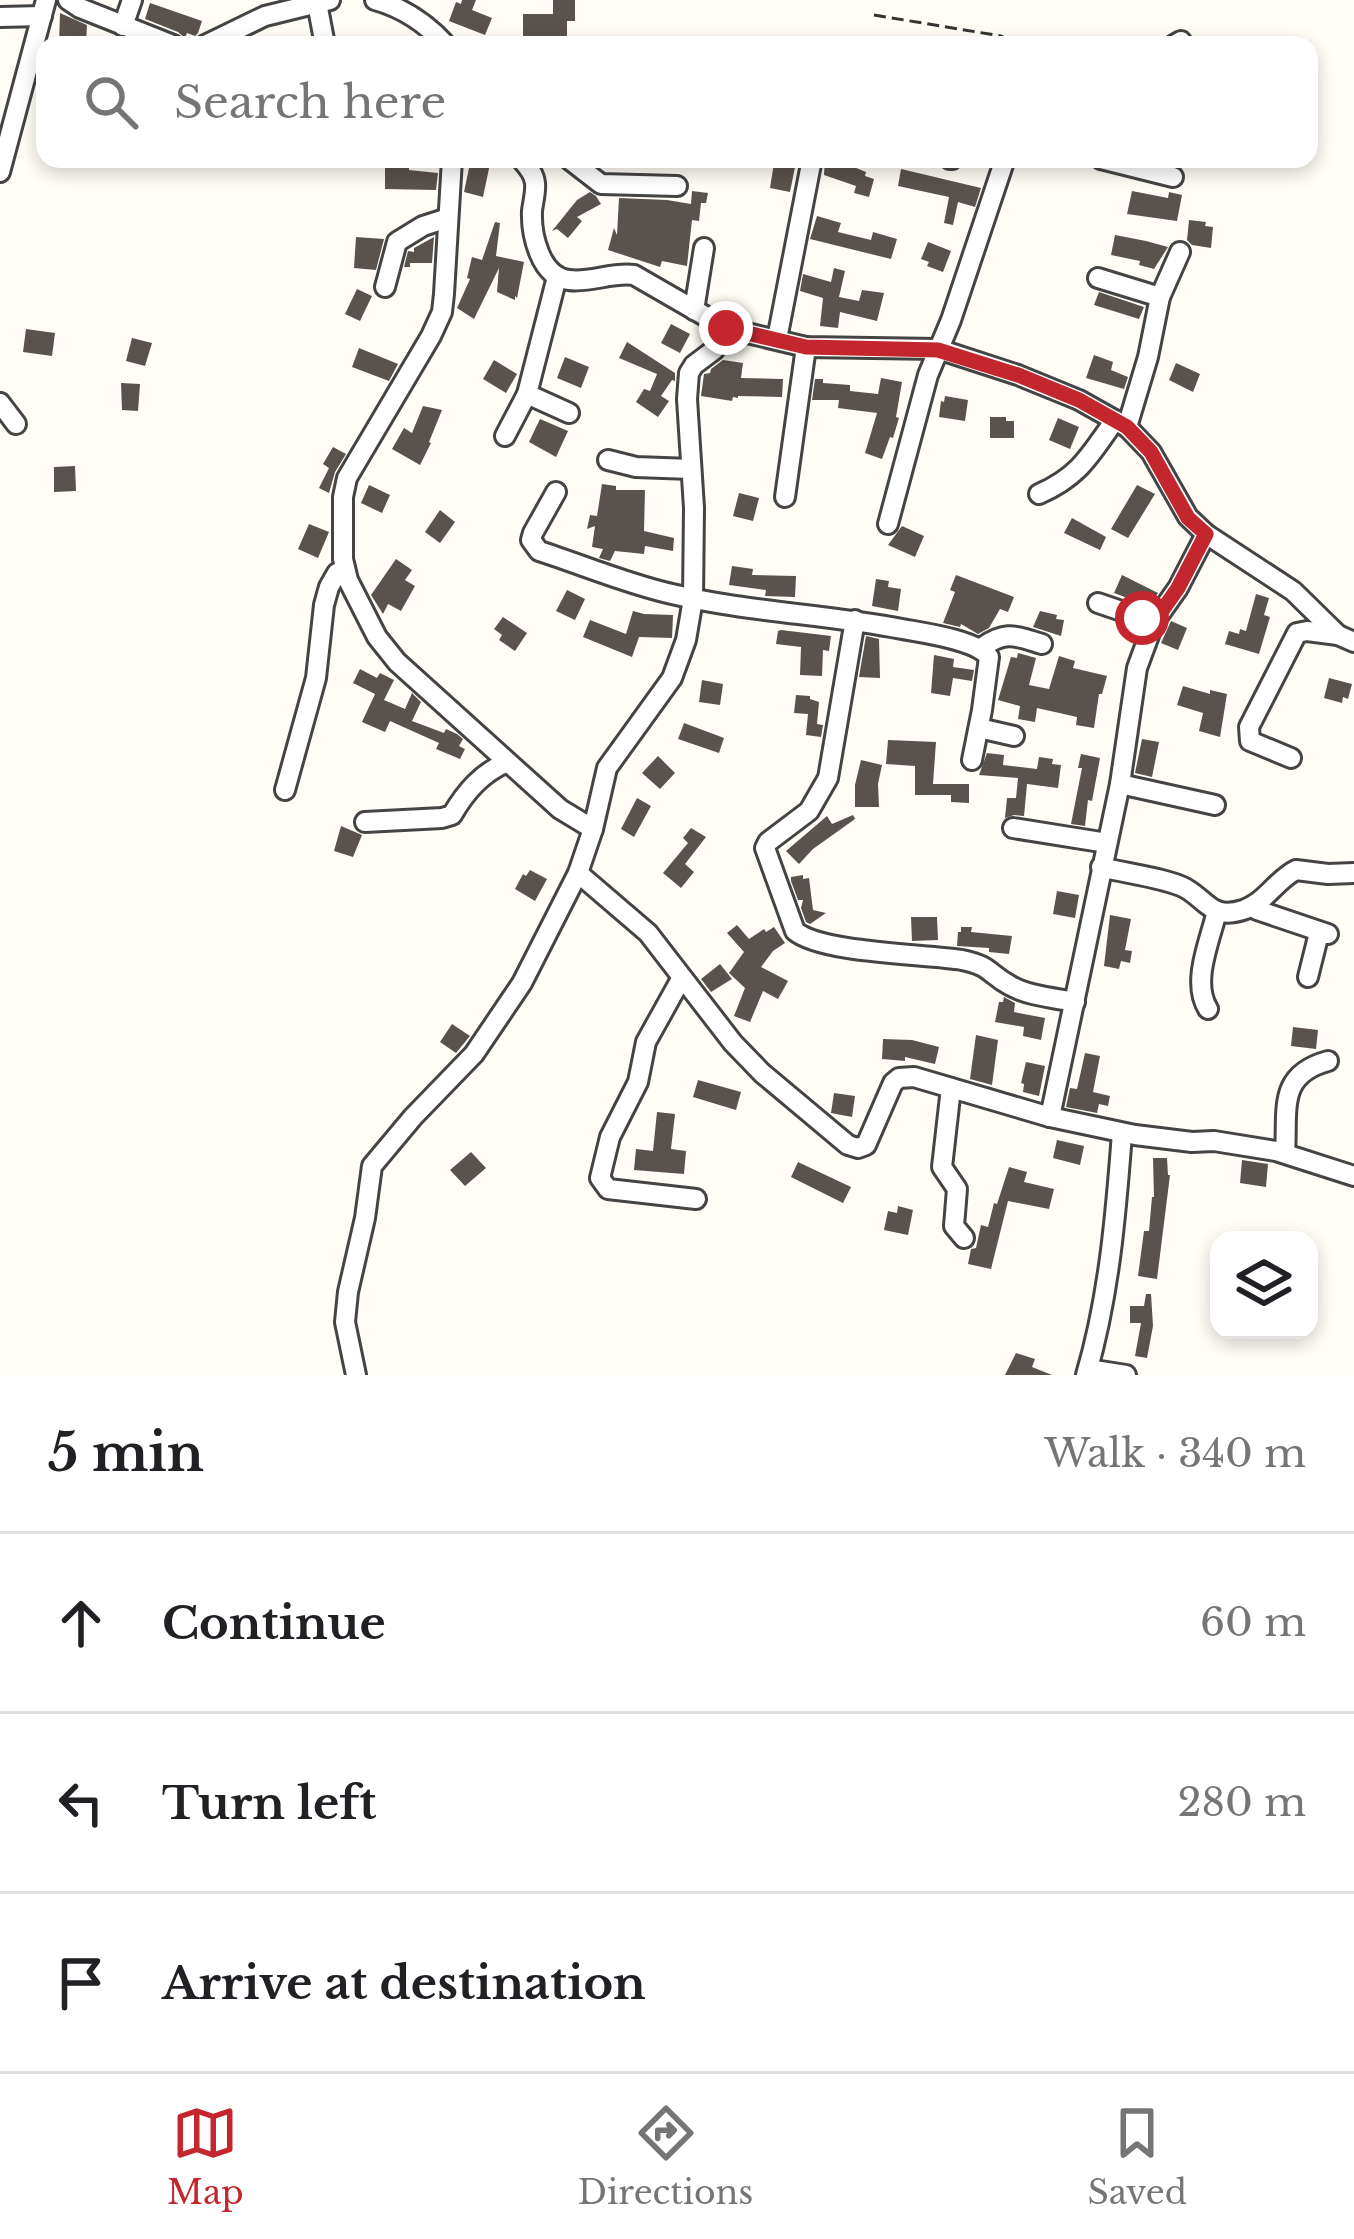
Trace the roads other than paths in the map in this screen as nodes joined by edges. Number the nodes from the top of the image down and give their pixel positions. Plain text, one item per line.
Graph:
1 (68, 0) edge
2 (132, 0) edge
3 (250, 0) edge
4 (375, 0) edge
5 (323, 2) edge
6 (44, 8) edge
7 (0, 17) edge
8 (253, 22) junction
9 (123, 26) junction
10 (149, 36) edge
11 (224, 36) edge
12 (325, 36) edge
13 (436, 36) edge
14 (36, 38) edge
15 (451, 168) edge
16 (527, 168) edge
17 (556, 168) edge
18 (581, 168) edge
19 (810, 168) edge
20 (1002, 168) edge
21 (1137, 168) edge
22 (0, 172) edge
23 (1173, 177) dead end
24 (534, 178) junction
25 (676, 186) dead end
26 (448, 218) junction
27 (704, 248) dead end
28 (1180, 252) dead end
29 (557, 277) junction
30 (1098, 278) dead end
31 (385, 287) dead end
32 (1160, 297) junction
33 (694, 310) junction
34 (726, 328) junction
35 (777, 338) junction
36 (806, 347) junction
37 (938, 350) junction
38 (527, 394) junction
39 (0, 403) edge
40 (569, 413) dead end
41 (16, 424) dead end
42 (1121, 424) junction
43 (506, 436) dead end
44 (608, 460) dead end
45 (692, 469) junction
46 (556, 492) dead end
47 (1039, 494) dead end
48 (785, 497) dead end
49 (888, 524) dead end
50 (1206, 534) junction
51 (345, 569) junction
52 (693, 598) junction
53 (1098, 603) dead end
54 (855, 620) junction
55 (1154, 622) junction
56 (1346, 639) edge
57 (1042, 644) dead end
58 (981, 648) junction
59 (979, 728) junction
60 (1014, 736) dead end
61 (1291, 758) dead end
62 (972, 760) dead end
63 (507, 762) junction
64 (1120, 784) junction
65 (285, 790) dead end
66 (1215, 805) dead end
67 (365, 822) dead end
68 (593, 829) junction
69 (1013, 829) dead end
70 (1107, 843) junction
71 (1101, 867) junction
72 (578, 873) junction
73 (1354, 873) edge
74 (1252, 906) junction
75 (1217, 911) junction
76 (1308, 976) dead end
77 (680, 979) junction
78 (1076, 1002) junction
79 (1208, 1009) dead end
80 (1328, 1061) dead end
81 (952, 1088) junction
82 (1050, 1117) junction
83 (1122, 1133) junction
84 (1285, 1153) junction
85 (1354, 1176) edge
86 (696, 1199) dead end
87 (964, 1238) dead end
88 (1087, 1372) edge
89 (356, 1375) edge
90 (1126, 1375) edge

1 - 9 street
2 - 9 street
3 - 8 street
4 - 13 street
5 - 8 street
5 - 12 street
6 - 7 street
8 - 11 street
9 - 10 street
14 - 22 street
15 - 26 street
16 - 24 street
17 - 24 street
18 - 25 street
19 - 35 street
20 - 37 street
21 - 23 street
24 - 29 street
26 - 31 street
26 - 51 street
27 - 33 street
28 - 32 street
29 - 33 street
29 - 38 street
30 - 32 street
32 - 42 street
33 - 34 street
34 - 35 street
34 - 45 street
35 - 36 street
36 - 37 street
36 - 48 street
37 - 42 street
37 - 49 street
38 - 40 street
38 - 43 street
39 - 41 street
42 - 47 street
42 - 50 street
44 - 45 street
45 - 52 street
46 - 52 street
50 - 55 street
50 - 56 street
51 - 63 street
51 - 65 street
52 - 54 street
52 - 68 street
53 - 55 street
54 - 58 street
54 - 78 street
55 - 64 street
56 - 61 street
57 - 58 street
58 - 59 street
59 - 60 street
59 - 62 street
63 - 67 street
63 - 68 street
64 - 66 street
64 - 70 street
68 - 72 street
69 - 70 street
70 - 71 street
71 - 75 street
71 - 78 street
72 - 77 street
72 - 89 street
73 - 74 street
74 - 75 street
74 - 76 street
75 - 79 street
77 - 81 street
77 - 86 street
78 - 82 street
80 - 84 street
81 - 82 street
81 - 87 street
82 - 83 street
83 - 84 street
83 - 88 street
84 - 85 street
88 - 90 street

